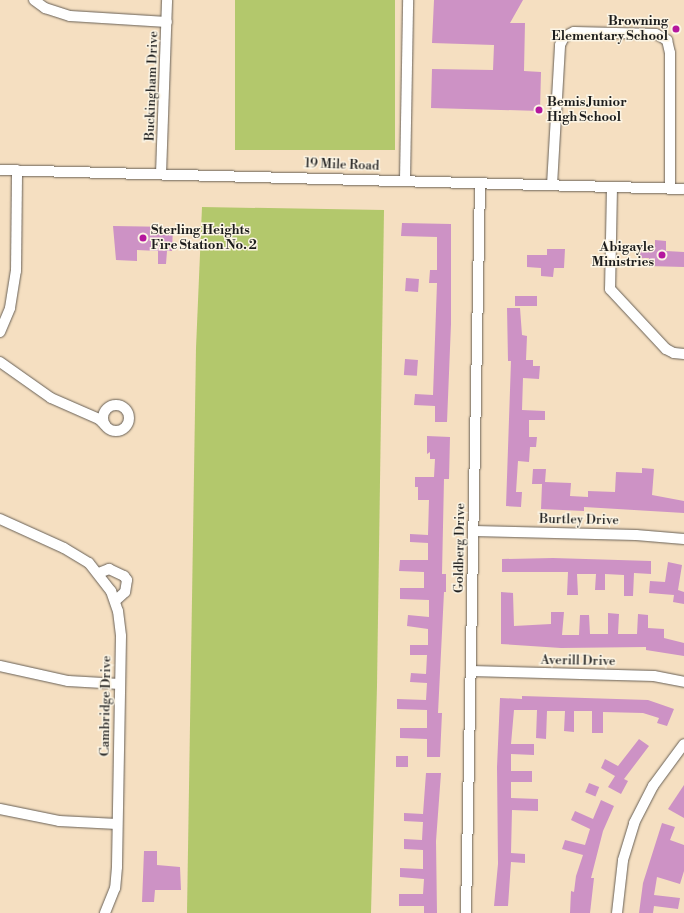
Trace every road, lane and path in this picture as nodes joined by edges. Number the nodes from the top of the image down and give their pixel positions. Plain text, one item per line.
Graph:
1 (34, 0) edge
2 (167, 0) edge
3 (408, 0) edge
4 (167, 22) junction
5 (0, 170) edge
6 (17, 170) junction
7 (161, 174) junction
8 (405, 180) junction
9 (480, 183) junction
10 (552, 185) junction
11 (612, 187) junction
12 (670, 189) junction
13 (684, 189) edge
14 (0, 332) edge
15 (684, 354) edge
16 (0, 362) edge
17 (107, 409) junction
18 (92, 416) junction
19 (105, 425) junction
20 (0, 520) edge
21 (474, 531) junction
22 (684, 539) edge
23 (99, 573) junction
24 (115, 601) junction
25 (0, 666) edge
26 (471, 671) junction
27 (684, 682) edge
28 (120, 684) junction
29 (684, 744) edge
30 (0, 809) edge
31 (117, 824) junction
32 (105, 913) edge
33 (466, 913) edge
34 (617, 913) edge

1 - 4 street
2 - 4 street, Buckingham Drive
3 - 8 street
4 - 7 street, Buckingham Drive
5 - 6 street, 19 Mile Road
6 - 7 street, 19 Mile Road
6 - 14 street
7 - 8 street, 19 Mile Road
8 - 9 street, 19 Mile Road
9 - 10 street, 19 Mile Road
9 - 21 street, Goldberg Drive
10 - 11 street, 19 Mile Road
10 - 12 street
11 - 12 street, 19 Mile Road
11 - 15 street
12 - 13 street, 19 Mile Road
16 - 18 street
17 - 18 street
17 - 19 street
17 - 19 street
18 - 19 street
20 - 23 street, Cambridge Drive
21 - 22 street, Burtley Drive
21 - 26 street, Goldberg Drive
23 - 24 street, Cambridge Drive
23 - 24 street
24 - 28 street, Cambridge Drive
25 - 28 street
26 - 27 street, Averill Drive
26 - 33 street, Goldberg Drive
28 - 31 street, Cambridge Drive
29 - 34 street
30 - 31 street
31 - 32 street, Cambridge Drive

